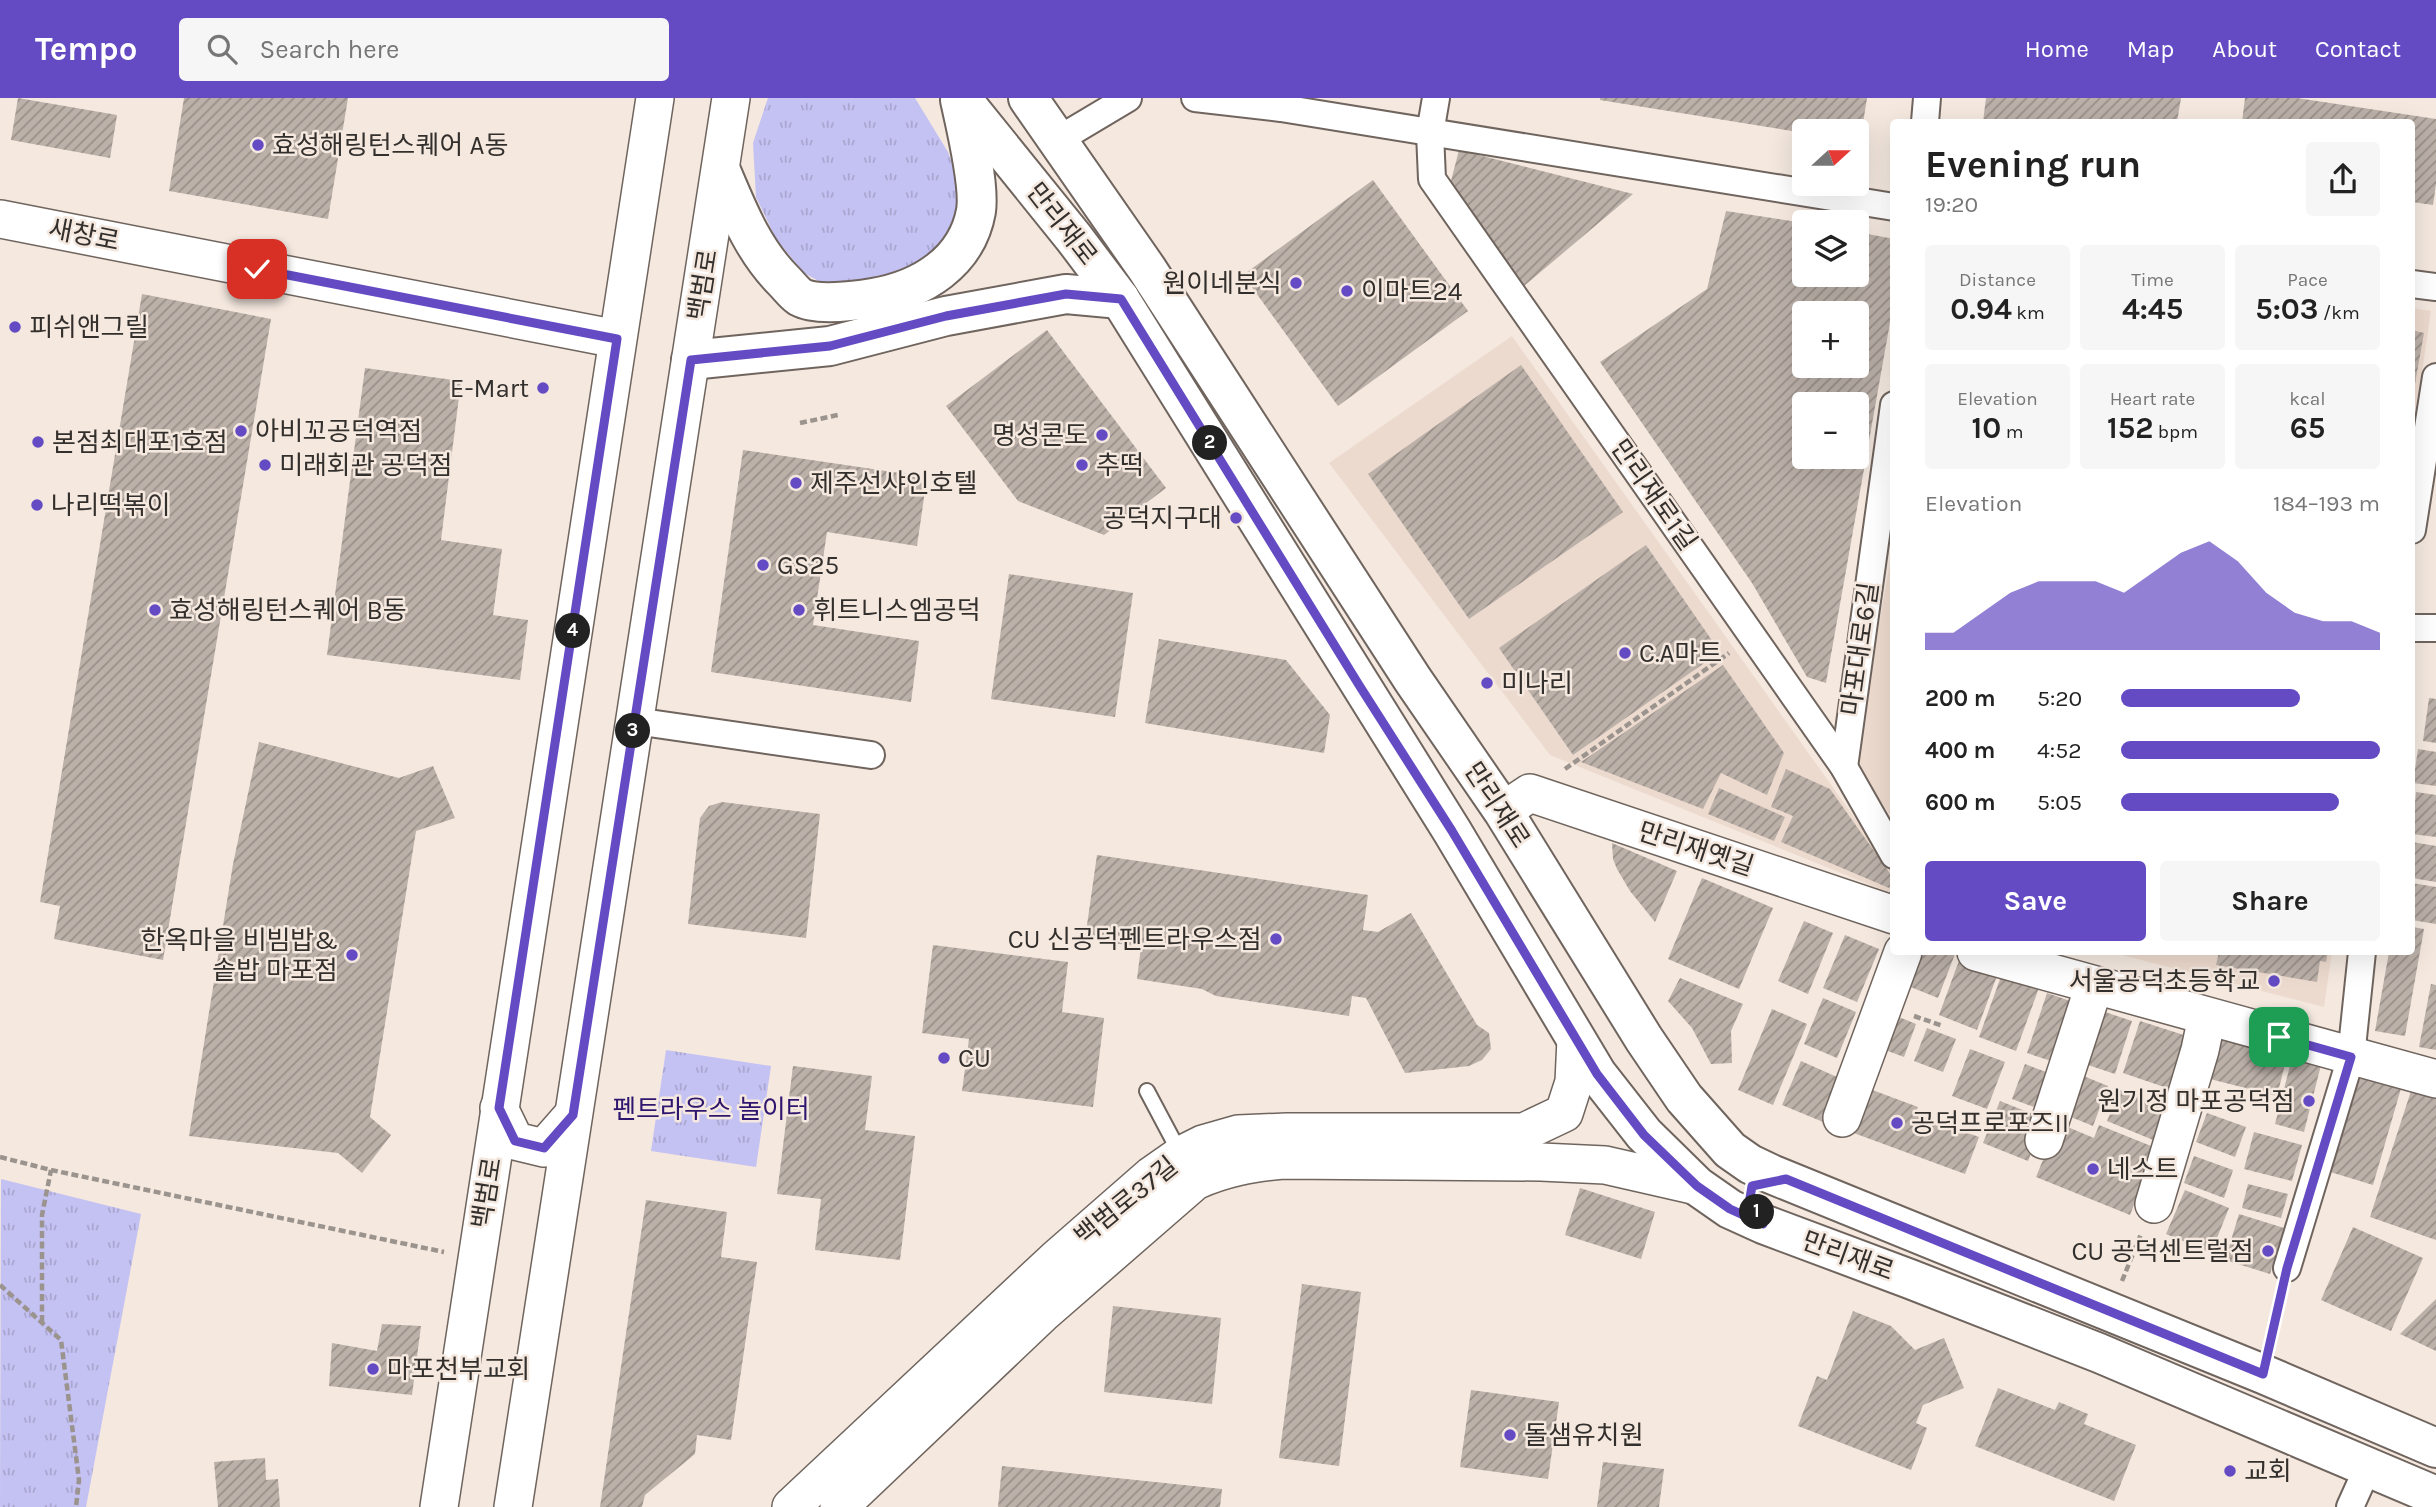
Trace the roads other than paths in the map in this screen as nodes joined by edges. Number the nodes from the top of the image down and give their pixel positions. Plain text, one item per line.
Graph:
1 (655, 98) edge
2 (731, 98) edge
3 (960, 98) edge
4 (1028, 98) edge
5 (1128, 98) edge
6 (1195, 98) edge
7 (1436, 98) edge
8 (1927, 98) edge
9 (1925, 119) edge
10 (1430, 133) junction
11 (1056, 141) junction
12 (721, 171) junction
13 (1890, 207) edge
14 (0, 219) edge
15 (2415, 284) edge
16 (2436, 288) edge
17 (1121, 299) junction
18 (617, 339) junction
19 (691, 360) junction
20 (2436, 377) edge
21 (1890, 434) edge
22 (2415, 511) edge
23 (2415, 628) edge
24 (2436, 628) edge
25 (635, 721) junction
26 (872, 755) dead end
27 (1844, 767) junction
28 (1516, 802) junction
29 (1890, 848) edge
30 (1890, 914) edge
31 (1902, 955) edge
32 (1986, 955) edge
33 (2362, 955) edge
34 (2094, 986) junction
35 (2207, 1017) junction
36 (1576, 1039) junction
37 (2351, 1057) junction
38 (2436, 1079) edge
39 (1147, 1091) dead end
40 (499, 1108) junction
41 (573, 1115) junction
42 (1842, 1118) dead end
43 (2044, 1140) dead end
44 (1188, 1168) junction
45 (1786, 1179) junction
46 (1697, 1186) junction
47 (2154, 1204) road end
48 (1763, 1224) junction
49 (2287, 1268) road end
50 (2436, 1448) edge
51 (2368, 1467) junction
52 (2436, 1496) edge
53 (439, 1507) edge
54 (513, 1507) edge
55 (790, 1507) edge
56 (839, 1507) edge
57 (2350, 1507) edge

1 - 18 street, 백범로
2 - 12 street, 백범로
3 - 12 main road
3 - 17 main road, 만리재로
4 - 11 main road, 만리재로
5 - 11 street
6 - 10 street
7 - 10 street, 만리재로1길
8 - 9 street
10 - 13 street
10 - 27 street, 만리재로1길
11 - 28 main road, 만리재로
12 - 19 street, 백범로
14 - 18 street, 새창로
15 - 16 street
17 - 19 main road
17 - 36 main road, 만리재로
18 - 40 street, 백범로
19 - 25 street, 백범로
20 - 22 street
21 - 27 street, 마포대로6길
23 - 24 street
25 - 26 street
25 - 41 street, 백범로
27 - 29 street, 만리재로1길
28 - 30 street, 만리재옛길
28 - 45 main road, 만리재로
31 - 42 street
32 - 34 street
33 - 37 street
34 - 35 street
34 - 43 street
35 - 37 street
35 - 47 street
36 - 44 street, 백범로37길
36 - 46 main road, 만리재로
37 - 38 street
37 - 49 street
39 - 44 lane
40 - 41 street
40 - 53 street, 백범로
41 - 54 street, 백범로
44 - 46 street, 백범로37길
44 - 55 street, 백범로37길
44 - 56 street, 백범로37길
45 - 48 main road
45 - 50 main road, 만리재로
46 - 48 main road, 만리재로
48 - 51 main road, 만리재로
51 - 52 main road, 만리재로
51 - 57 street

